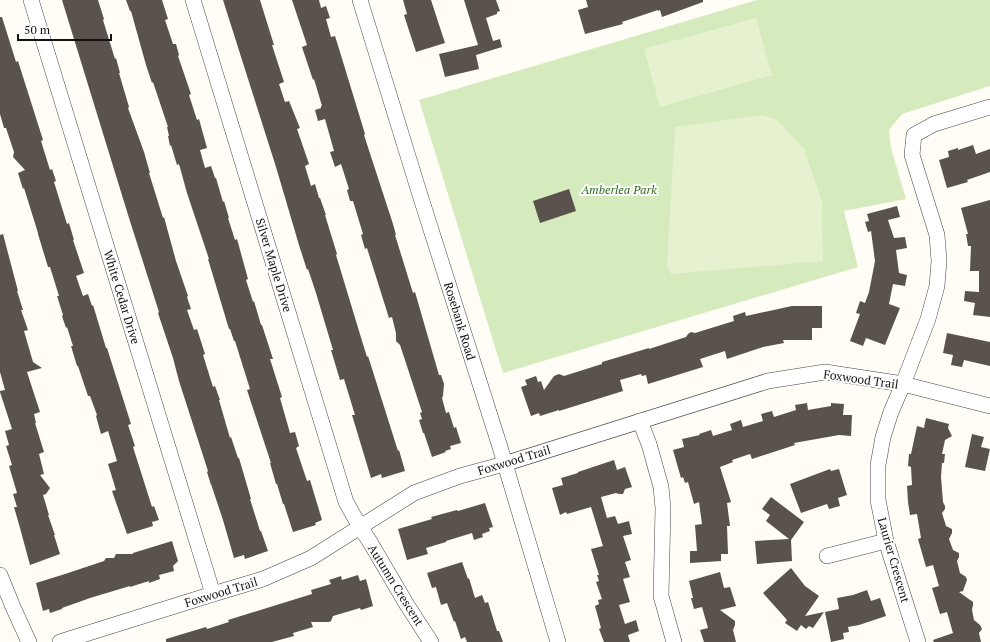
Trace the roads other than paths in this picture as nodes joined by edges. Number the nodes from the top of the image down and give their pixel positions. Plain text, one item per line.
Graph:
1 (30, 0) edge
2 (193, 0) edge
3 (360, 0) edge
4 (990, 107) edge
5 (903, 384) junction
6 (990, 406) edge
7 (640, 421) junction
8 (504, 464) junction
9 (360, 527) junction
10 (886, 541) junction
11 (827, 556) dead end
12 (0, 575) edge
13 (213, 594) junction
14 (29, 642) edge
15 (60, 642) edge
16 (431, 642) edge
17 (558, 642) edge
18 (674, 642) edge
19 (918, 642) edge

1 - 13 street, White Cedar Drive
2 - 9 street, Silver Maple Drive
3 - 8 street, Rosebank Road
4 - 5 street, Laurier Crescent
5 - 6 street, Foxwood Trail
5 - 7 street, Foxwood Trail
5 - 10 street, Laurier Crescent
7 - 8 street, Foxwood Trail
7 - 18 street
8 - 9 street, Foxwood Trail
8 - 17 street, Rosebank Road
9 - 13 street, Foxwood Trail
9 - 16 street, Autumn Crescent
10 - 11 street
10 - 19 street, Laurier Crescent
12 - 14 street
13 - 15 street, Foxwood Trail

